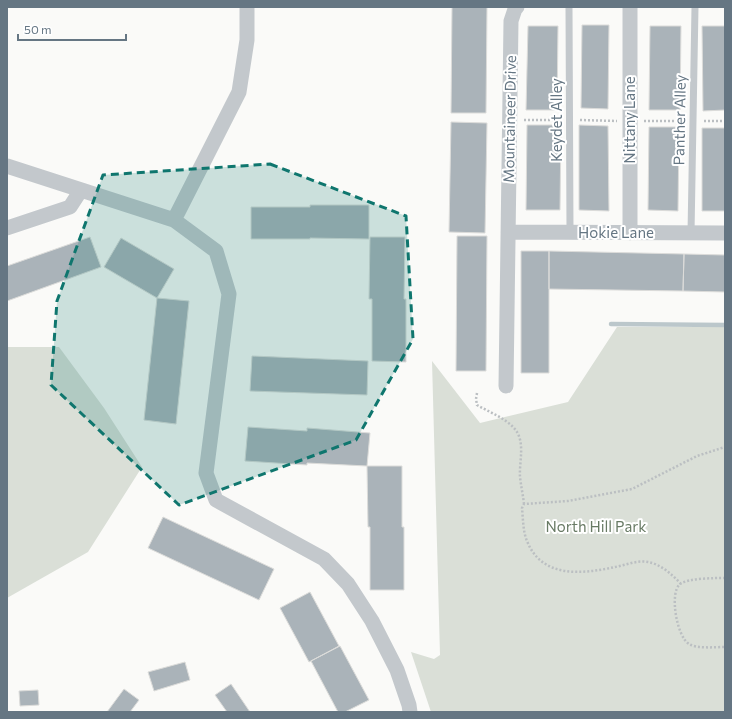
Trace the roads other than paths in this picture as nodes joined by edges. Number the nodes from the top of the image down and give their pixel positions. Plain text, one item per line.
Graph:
1 (247, 7) edge
2 (517, 7) edge
3 (569, 7) edge
4 (630, 7) edge
5 (695, 7) edge
6 (7, 166) edge
7 (81, 190) junction
8 (174, 220) junction
9 (7, 228) edge
10 (508, 232) junction
11 (570, 232) junction
12 (630, 233) junction
13 (691, 233) junction
14 (725, 233) edge
15 (506, 386) dead end
16 (410, 712) edge

1 - 8 street
2 - 10 street, Mountaineer Drive
3 - 11 lane, Keydet Alley
4 - 12 street, Nittany Lane
5 - 13 lane, Panther Alley
6 - 7 street
7 - 8 street
7 - 9 street
8 - 16 street
10 - 11 street, Hokie Lane
10 - 15 street, Mountaineer Drive
11 - 12 street, Hokie Lane
12 - 13 street, Hokie Lane
13 - 14 street, Hokie Lane

